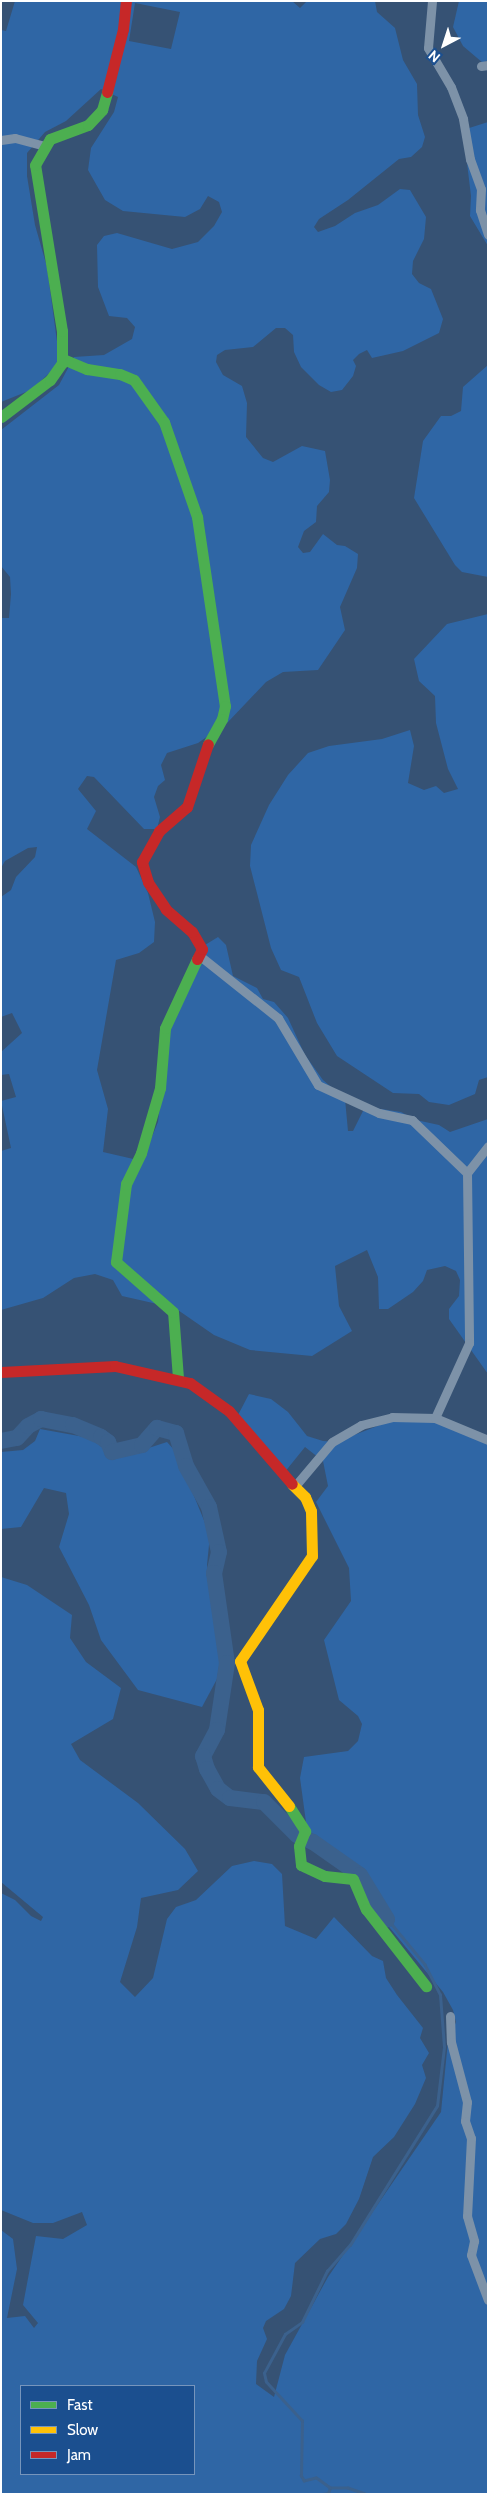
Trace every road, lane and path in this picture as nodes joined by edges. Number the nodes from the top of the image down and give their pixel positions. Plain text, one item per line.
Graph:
1 (126, 1) edge
2 (432, 1) edge
3 (1, 140) edge
4 (44, 146) junction
5 (488, 235) edge
6 (63, 359) junction
7 (1, 417) edge
8 (200, 956) junction
9 (488, 1146) edge
10 (467, 1173) junction
11 (1, 1372) edge
12 (178, 1378) junction
13 (435, 1418) junction
14 (488, 1440) edge
15 (295, 1486) junction
16 (426, 1986) dead end
17 (450, 2016) dead end
18 (488, 2300) edge

1 - 4 street
2 - 5 street
3 - 4 street
4 - 6 street
6 - 7 street
6 - 8 street
8 - 10 street
8 - 12 street
9 - 10 street
10 - 13 street
11 - 12 street
12 - 15 street
13 - 14 street
13 - 15 street
15 - 16 street
17 - 18 street

